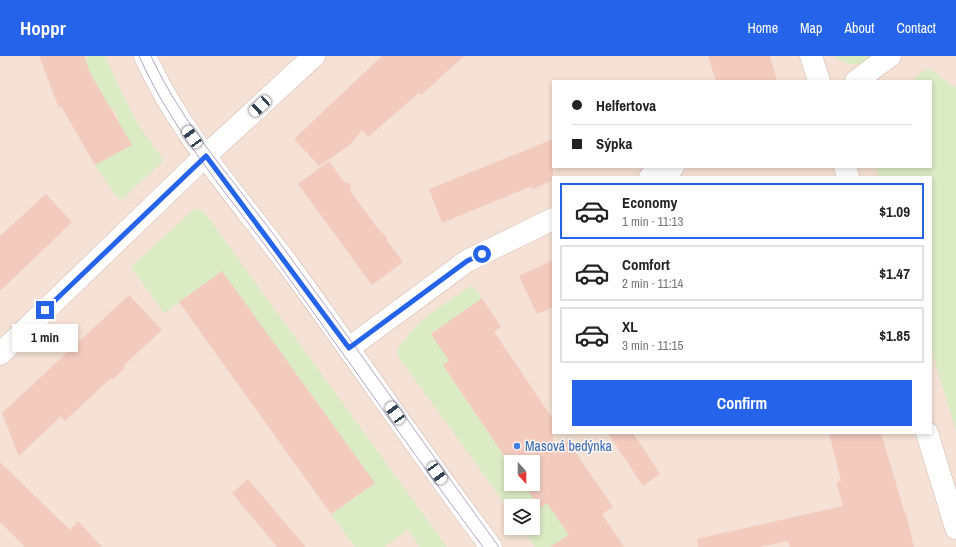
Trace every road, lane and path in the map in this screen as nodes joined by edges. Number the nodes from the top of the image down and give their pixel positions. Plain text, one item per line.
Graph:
1 (145, 56) edge
2 (314, 56) edge
3 (811, 56) edge
4 (890, 56) edge
5 (819, 80) edge
6 (857, 80) edge
7 (206, 156) junction
8 (671, 168) edge
9 (652, 176) edge
10 (552, 219) edge
11 (349, 348) junction
12 (0, 354) edge
13 (927, 434) edge
14 (956, 528) edge
15 (491, 547) edge

1 - 7 street
2 - 7 street
3 - 5 street
4 - 6 street
7 - 11 street
7 - 12 street
8 - 9 street
10 - 11 street
11 - 15 street
13 - 14 street

